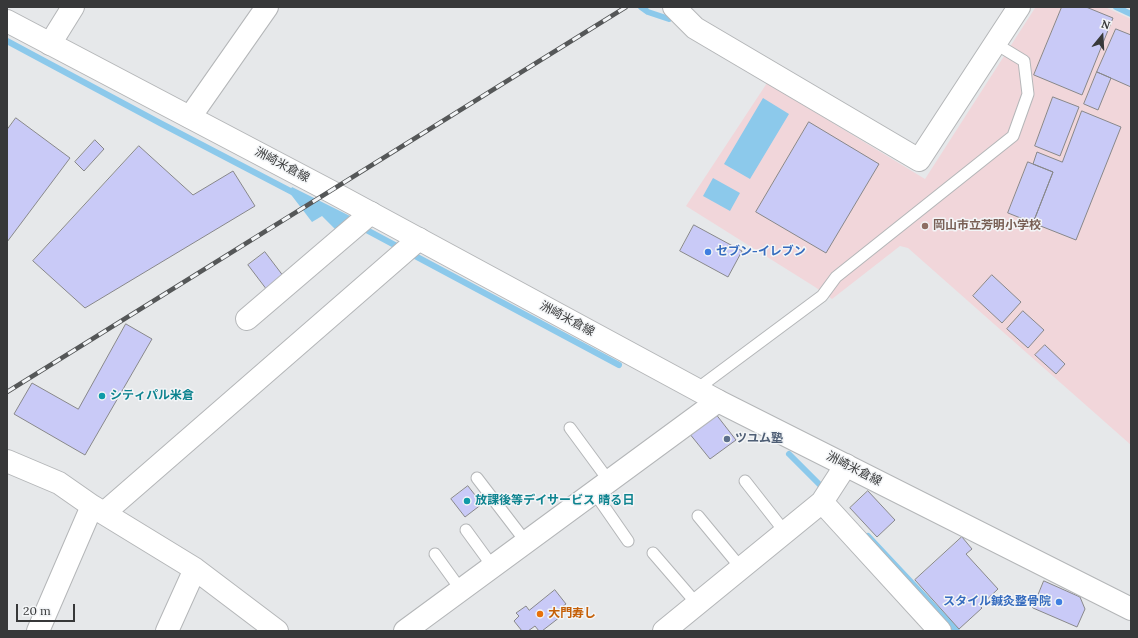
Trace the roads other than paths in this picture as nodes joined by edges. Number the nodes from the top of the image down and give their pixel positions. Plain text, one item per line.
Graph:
1 (72, 7) edge
2 (267, 7) edge
3 (674, 7) edge
4 (1019, 7) edge
5 (7, 21) edge
6 (50, 44) junction
7 (1000, 47) junction
8 (190, 117) junction
9 (362, 220) junction
10 (410, 246) junction
11 (247, 320) dead end
12 (697, 389) junction
13 (718, 401) junction
14 (570, 428) dead end
15 (7, 461) edge
16 (846, 465) junction
17 (477, 478) dead end
18 (745, 481) dead end
19 (601, 487) junction
20 (826, 496) junction
21 (98, 510) junction
22 (698, 516) dead end
23 (466, 530) dead end
24 (785, 532) junction
25 (628, 541) dead end
26 (526, 542) junction
27 (653, 553) dead end
28 (435, 554) dead end
29 (492, 566) junction
30 (741, 568) junction
31 (194, 569) junction
32 (461, 590) junction
33 (697, 604) junction
34 (1131, 609) edge
35 (264, 627) edge
36 (38, 631) edge
37 (167, 631) edge
38 (405, 631) edge
39 (664, 631) edge
40 (940, 631) edge

1 - 6 street
2 - 8 street
3 - 7 street
4 - 7 street
5 - 6 street, 洲崎米倉線
6 - 8 street, 洲崎米倉線
7 - 12 lane
8 - 9 street, 洲崎米倉線
9 - 10 street, 洲崎米倉線
9 - 11 street
10 - 12 street, 洲崎米倉線
10 - 21 street
12 - 13 street, 洲崎米倉線
13 - 16 street, 洲崎米倉線
13 - 19 street
14 - 19 lane
15 - 21 street
16 - 20 street
16 - 34 street, 洲崎米倉線
17 - 26 lane
18 - 24 lane
19 - 25 lane
19 - 26 street
20 - 24 street
20 - 40 street
21 - 31 street
21 - 36 street
22 - 30 lane
23 - 29 lane
24 - 30 street
26 - 29 street
27 - 33 lane
28 - 32 lane
29 - 32 street
30 - 33 street
31 - 35 street
31 - 37 street
32 - 38 street
33 - 39 street

